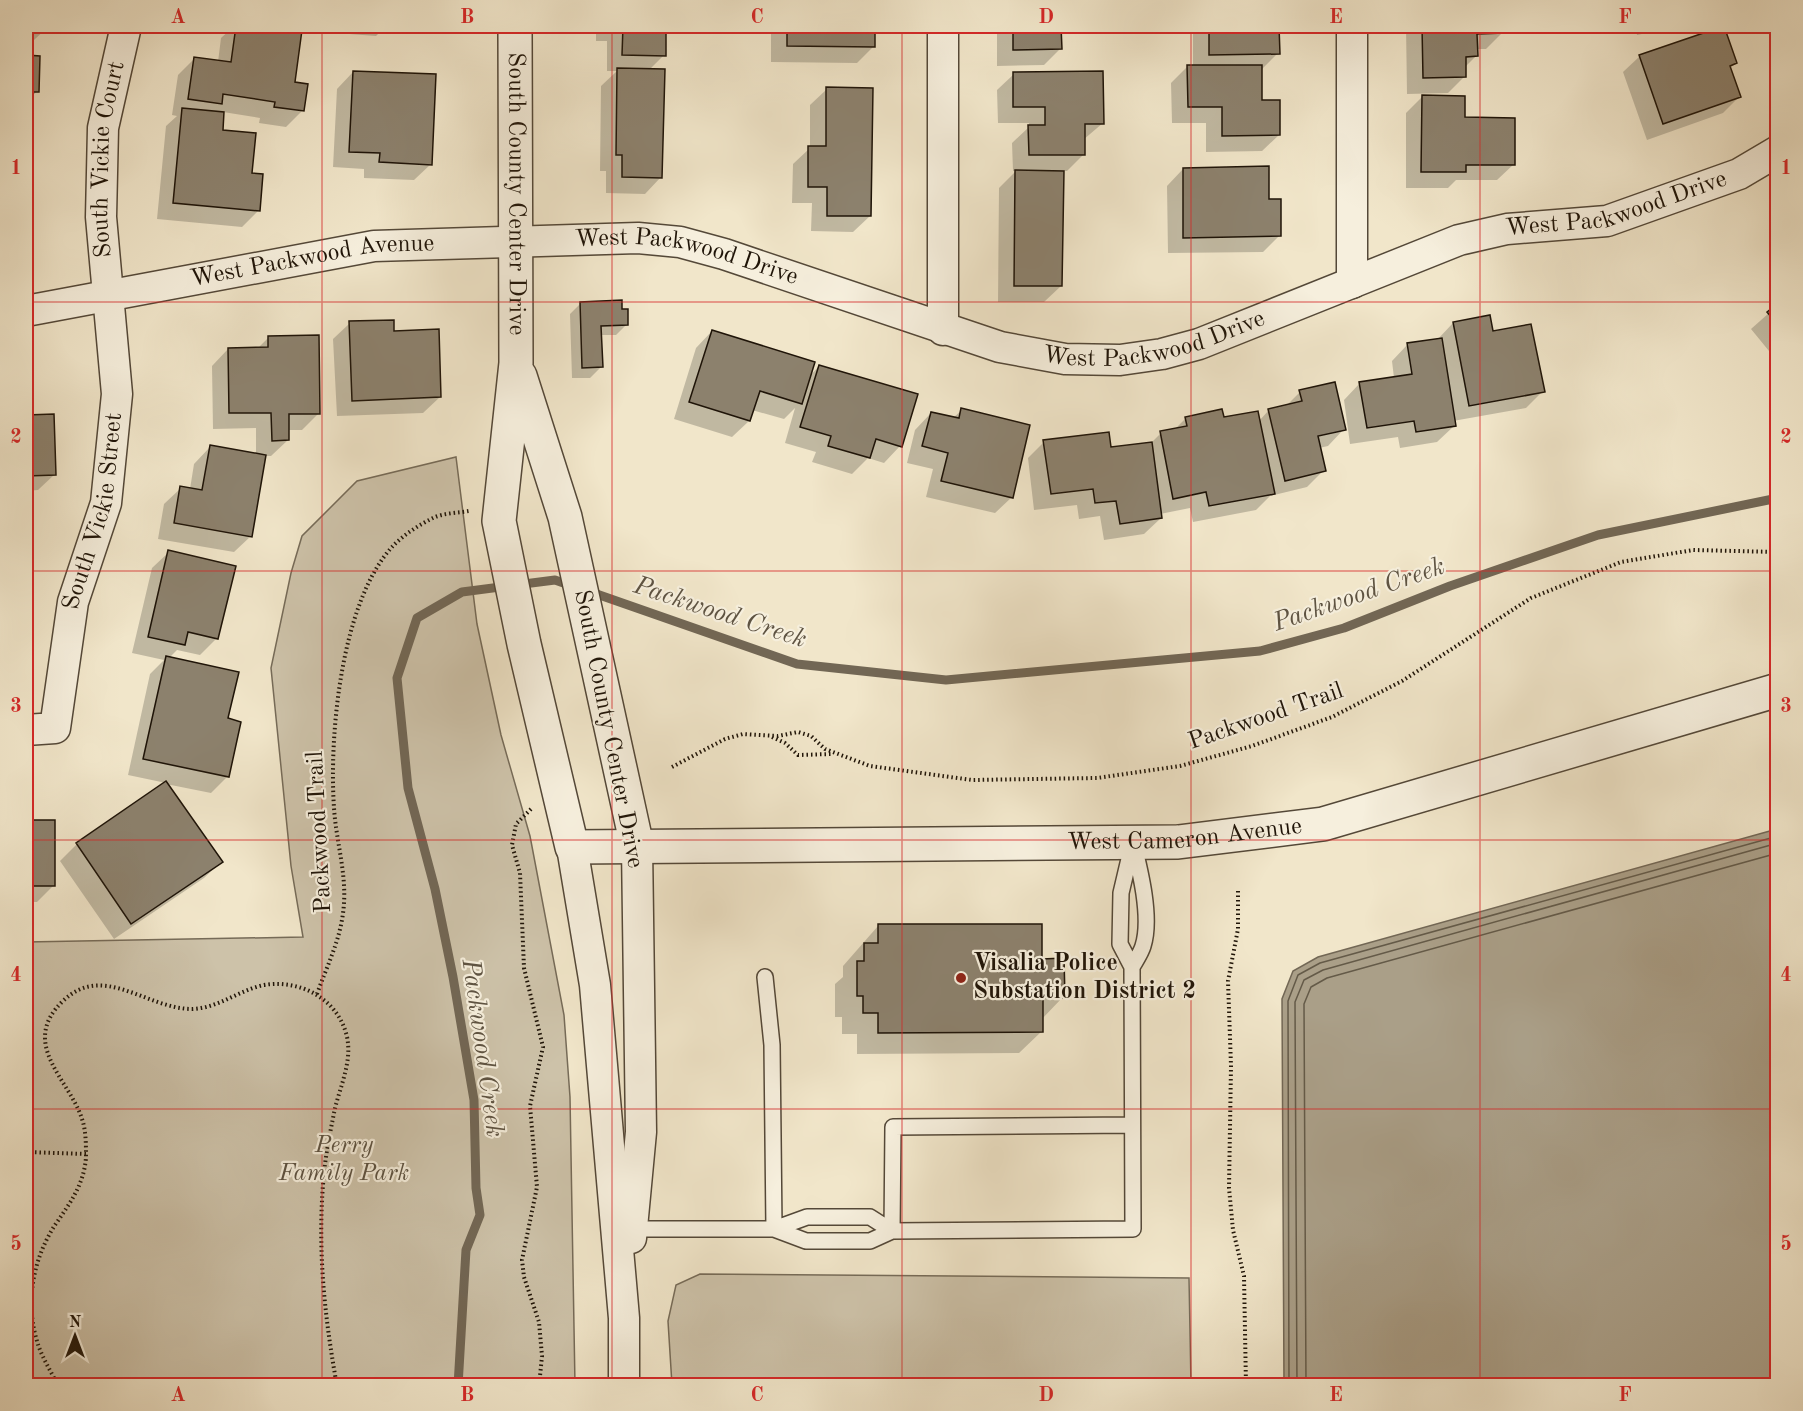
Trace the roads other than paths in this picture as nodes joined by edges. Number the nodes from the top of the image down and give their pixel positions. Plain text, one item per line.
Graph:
1 (126, 26) edge
2 (515, 26) edge
3 (943, 26) edge
4 (1352, 26) edge
5 (1778, 151) edge
6 (516, 241) junction
7 (1352, 283) junction
8 (110, 294) junction
9 (26, 311) edge
10 (943, 330) junction
11 (516, 363) junction
12 (1778, 690) edge
13 (26, 730) edge
14 (1133, 843) junction
15 (637, 846) junction
16 (572, 847) junction
17 (1132, 967) junction
18 (765, 977) dead end
19 (1132, 1125) junction
20 (624, 1229) junction
21 (774, 1229) junction
22 (892, 1231) junction
23 (624, 1386) edge

1 - 8 street, South Vickie Court
2 - 6 street, South County Center Drive
3 - 10 street
4 - 7 street
5 - 7 street, West Packwood Drive
6 - 8 street, West Packwood Avenue
6 - 10 street, West Packwood Drive
6 - 11 street, South County Center Drive
7 - 10 street, West Packwood Drive
8 - 9 street, West Packwood Avenue
8 - 13 street, South Vickie Street
11 - 15 street, South County Center Drive
11 - 16 street, South County Center Drive
12 - 14 street, West Cameron Avenue
14 - 15 street, West Cameron Avenue
14 - 17 lane
14 - 17 lane
15 - 16 street, West Cameron Avenue
15 - 20 street, South County Center Drive
16 - 20 street, South County Center Drive
17 - 19 lane
18 - 21 lane
19 - 22 lane
19 - 22 lane
20 - 21 lane
20 - 23 street, South County Center Drive
21 - 22 lane
21 - 22 lane

